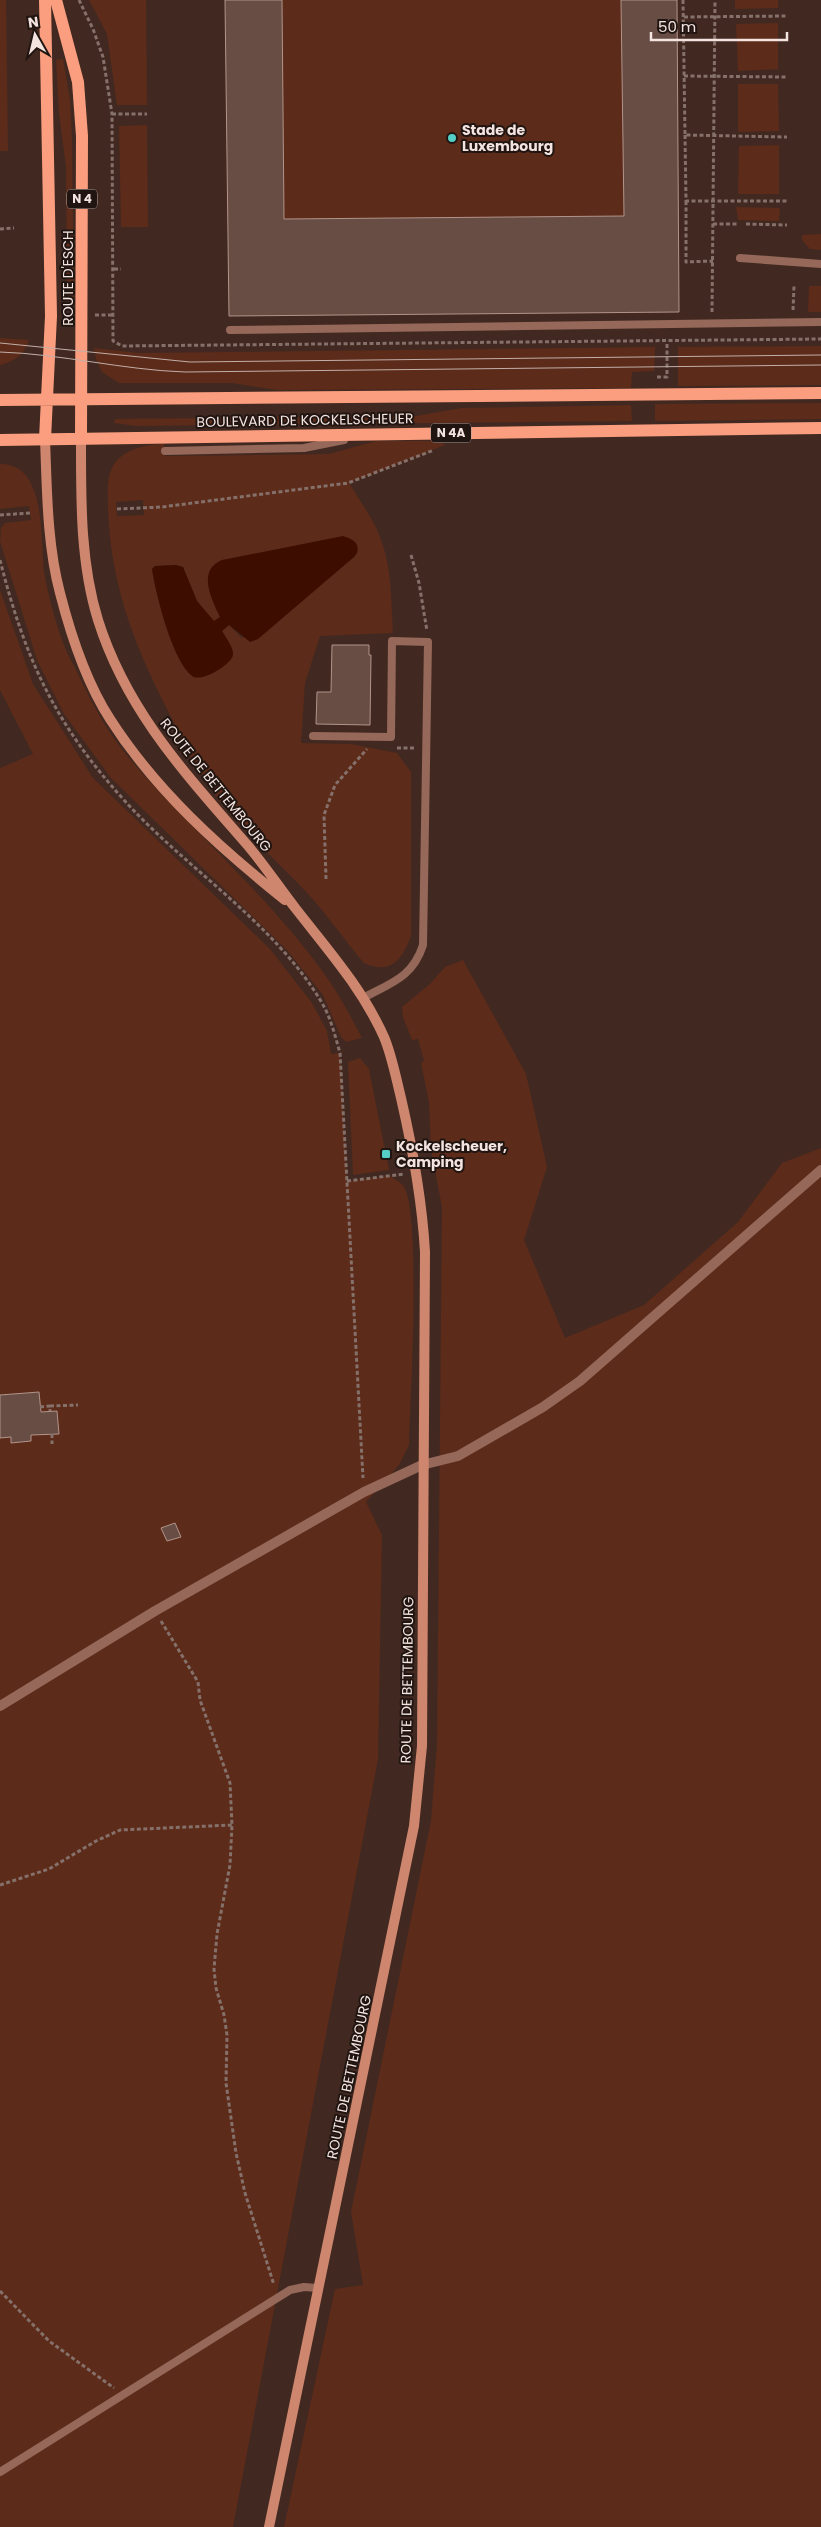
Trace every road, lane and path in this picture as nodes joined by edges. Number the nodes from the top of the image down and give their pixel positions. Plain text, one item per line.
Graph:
1 (45, 0) edge
2 (56, 0) edge
3 (78, 0) edge
4 (683, 0) edge
5 (714, 0) edge
6 (786, 16) dead end
7 (684, 17) junction
8 (714, 18) junction
9 (684, 76) junction
10 (714, 77) junction
11 (787, 77) dead end
12 (112, 114) junction
13 (147, 114) dead end
14 (685, 136) junction
15 (714, 136) junction
16 (787, 137) dead end
17 (686, 201) junction
18 (713, 201) junction
19 (787, 201) dead end
20 (713, 224) junction
21 (737, 224) dead end
22 (746, 224) dead end
23 (787, 225) dead end
24 (14, 228) dead end
25 (0, 229) edge
26 (740, 258) dead end
27 (713, 261) junction
28 (821, 264) edge
29 (114, 269) junction
30 (121, 269) dead end
31 (794, 286) dead end
32 (793, 312) dead end
33 (712, 322) junction
34 (821, 322) edge
35 (230, 330) dead end
36 (821, 338) edge
37 (821, 393) edge
38 (0, 400) edge
39 (45, 401) junction
40 (83, 401) junction
41 (821, 428) edge
42 (380, 434) junction
43 (81, 439) junction
44 (0, 440) edge
45 (45, 440) junction
46 (436, 449) dead end
47 (165, 451) dead end
48 (117, 509) dead end
49 (30, 513) dead end
50 (0, 515) edge
51 (411, 554) dead end
52 (0, 560) edge
53 (428, 642) junction
54 (313, 736) dead end
55 (373, 747) dead end
56 (391, 748) dead end
57 (427, 748) junction
58 (326, 879) dead end
59 (298, 910) junction
60 (363, 998) junction
61 (821, 1170) edge
62 (418, 1172) junction
63 (347, 1181) junction
64 (78, 1405) dead end
65 (40, 1407) dead end
66 (52, 1434) dead end
67 (52, 1444) dead end
68 (422, 1465) junction
69 (364, 1492) junction
70 (155, 1611) junction
71 (0, 1706) edge
72 (232, 1825) junction
73 (0, 1885) edge
74 (318, 2288) junction
75 (0, 2291) edge
76 (278, 2298) junction
77 (123, 2394) junction
78 (0, 2472) edge
79 (269, 2527) edge

1 - 39 main road, ROUTE D'ESCH / N 4
2 - 40 main road, ROUTE D'ESCH / N 4
3 - 12 path
4 - 7 path
5 - 8 path
6 - 8 path
7 - 8 path
7 - 9 path
8 - 10 path
9 - 10 path
9 - 14 path
10 - 11 path
10 - 15 path
12 - 13 path
12 - 29 path
14 - 15 path
14 - 17 path
15 - 16 path
15 - 18 path
17 - 18 path
17 - 27 path
18 - 19 path
18 - 20 path
20 - 21 path
20 - 27 path
22 - 23 path
24 - 25 path
26 - 28 lane
27 - 33 path
29 - 30 path
29 - 36 path
31 - 32 path
33 - 34 lane
33 - 35 lane
37 - 40 main road, BOULEVARD DE KOCKELSCHEUER
38 - 39 main road, BOULEVARD DE KOCKELSCHEUER
39 - 40 main road, BOULEVARD DE KOCKELSCHEUER
39 - 45 main road, ROUTE D'ESCH / N 4
40 - 43 main road, ROUTE D'ESCH / N 4
41 - 42 main road, BOULEVARD DE KOCKELSCHEUER / N 4A
42 - 43 main road, BOULEVARD DE KOCKELSCHEUER / N 4A
42 - 47 lane
43 - 45 main road, BOULEVARD DE KOCKELSCHEUER
43 - 59 main road, ROUTE DE BETTEMBOURG
44 - 45 main road, BOULEVARD DE KOCKELSCHEUER
45 - 59 main road, ROUTE DE BETTEMBOURG
46 - 48 path
49 - 50 path
51 - 53 path
52 - 63 path
53 - 54 lane
53 - 57 lane
55 - 58 path
56 - 57 path
57 - 60 lane
59 - 60 main road, ROUTE DE BETTEMBOURG
60 - 62 main road, ROUTE DE BETTEMBOURG
61 - 68 street
62 - 63 path
62 - 68 main road, ROUTE DE BETTEMBOURG
63 - 69 path
64 - 65 path
66 - 67 path
68 - 69 street
68 - 74 main road, ROUTE DE BETTEMBOURG
69 - 70 street
70 - 71 street
70 - 72 path
72 - 73 path
72 - 76 path
74 - 76 lane
74 - 79 main road, ROUTE DE BETTEMBOURG
75 - 77 path
76 - 77 lane
77 - 78 lane

